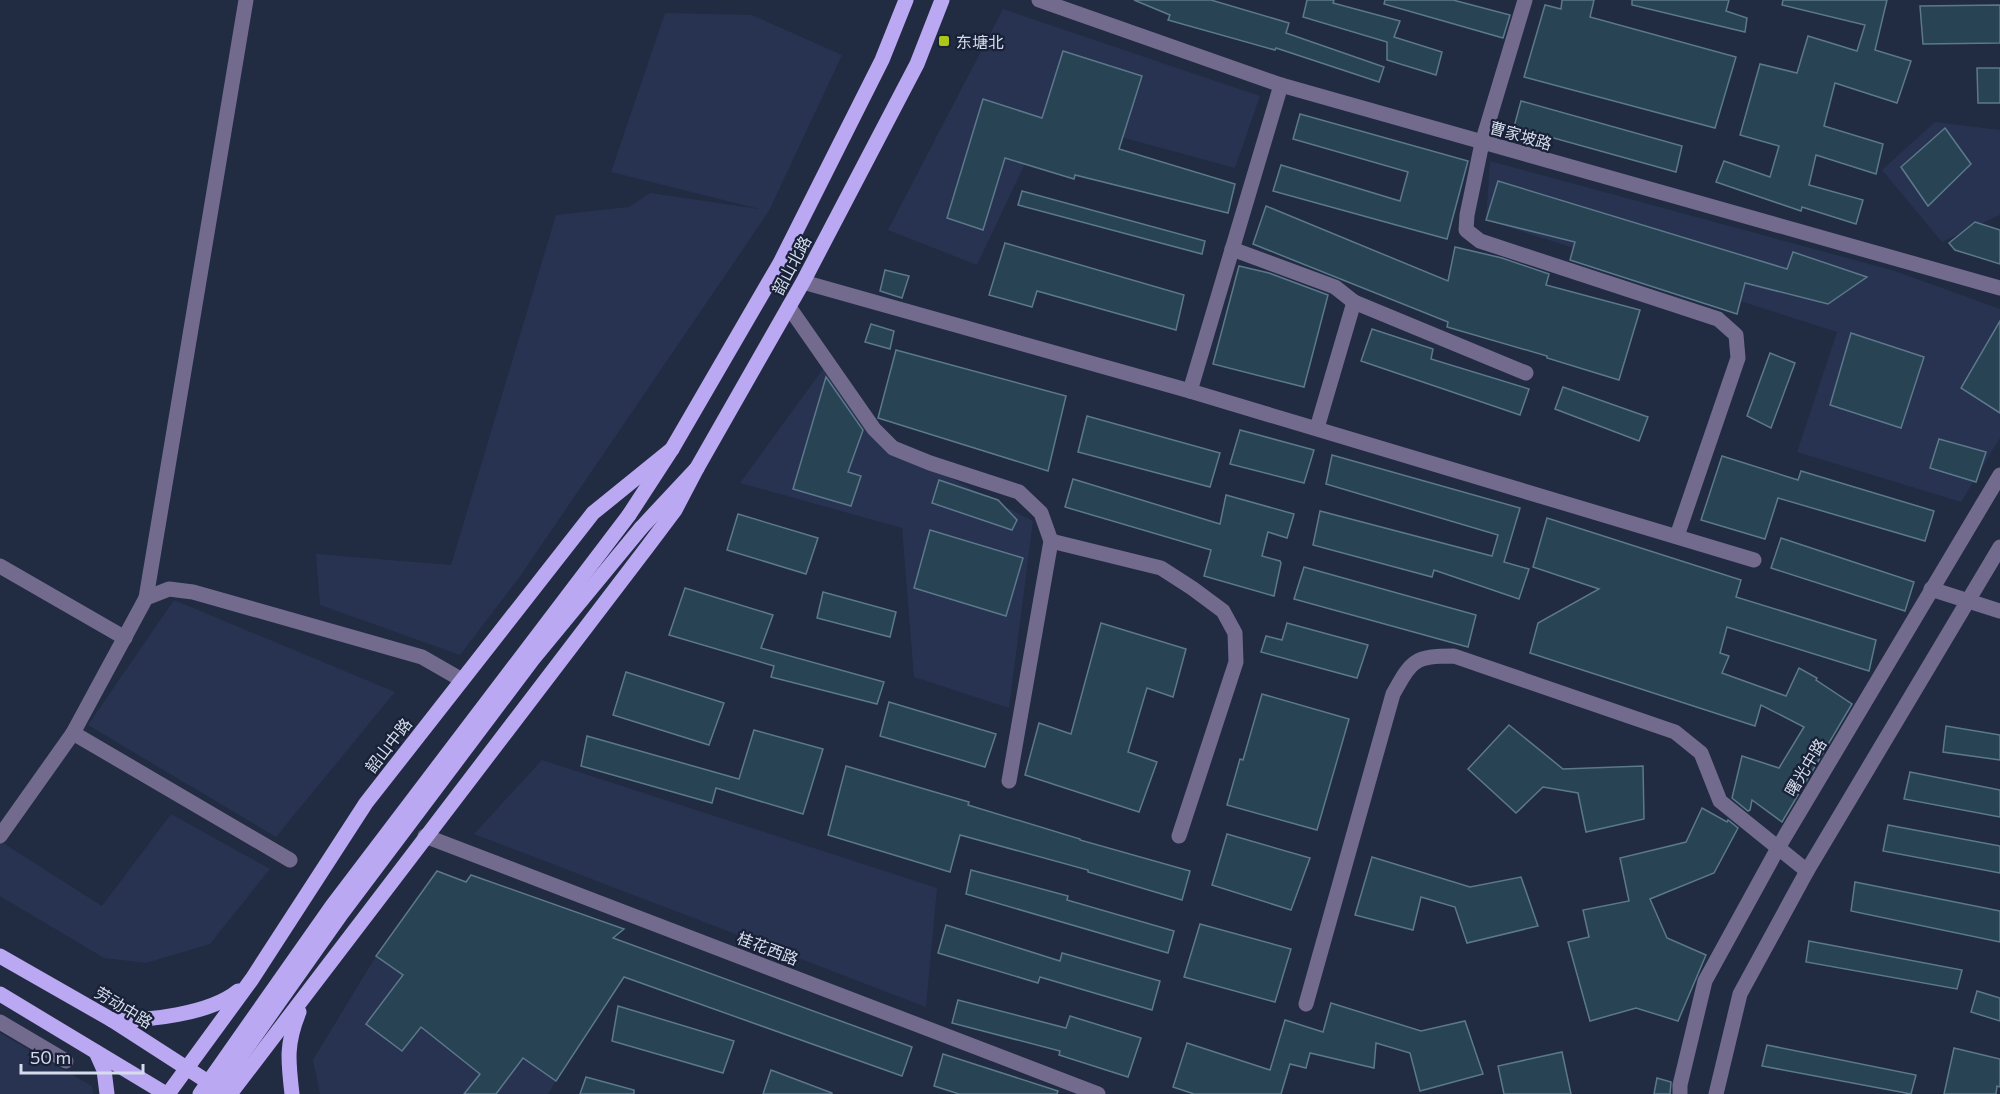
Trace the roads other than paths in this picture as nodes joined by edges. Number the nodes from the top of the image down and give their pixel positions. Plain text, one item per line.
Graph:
1 (246, 0) edge
2 (906, 0) edge
3 (942, 0) edge
4 (1039, 0) edge
5 (1525, 0) edge
6 (1281, 85) junction
7 (1482, 143) junction
8 (1232, 249) junction
9 (803, 282) junction
10 (2000, 288) edge
11 (1353, 302) junction
12 (789, 307) junction
13 (1526, 373) dead end
14 (1190, 391) junction
15 (1317, 429) junction
16 (672, 448) junction
17 (697, 468) junction
18 (2000, 475) edge
19 (1677, 536) junction
20 (1051, 541) junction
21 (2000, 547) edge
22 (1754, 560) dead end
23 (0, 566) edge
24 (1931, 589) junction
25 (146, 598) junction
26 (1967, 601) junction
27 (2000, 611) edge
28 (125, 638) junction
29 (462, 680) junction
30 (73, 733) junction
31 (1009, 781) dead end
32 (0, 836) edge
33 (425, 836) junction
34 (1179, 836) dead end
35 (1778, 848) junction
36 (290, 860) dead end
37 (1807, 871) junction
38 (0, 956) edge
39 (252, 979) junction
40 (308, 993) junction
41 (0, 994) edge
42 (1306, 1004) dead end
43 (112, 1020) junction
44 (0, 1022) edge
45 (96, 1052) junction
46 (66, 1061) dead end
47 (187, 1067) junction
48 (107, 1094) edge
49 (167, 1094) edge
50 (200, 1094) edge
51 (214, 1094) edge
52 (228, 1094) edge
53 (292, 1094) edge
54 (1098, 1094) edge
55 (1680, 1094) edge
56 (1716, 1094) edge

1 - 25 street
2 - 16 main road, 韶山北路
3 - 9 main road, 韶山北路
4 - 6 street, 曹家坡路
5 - 7 street
6 - 7 street, 曹家坡路
6 - 8 street
7 - 10 street, 曹家坡路
7 - 19 street
8 - 11 street
8 - 14 street
9 - 12 main road, 韶山北路
9 - 14 street
11 - 13 street
11 - 15 street
12 - 17 main road, 韶山北路
12 - 20 street
14 - 15 street
15 - 19 street
16 - 29 main road, 韶山中路
16 - 50 main road, 韶山北路, bridge
17 - 33 main road
17 - 51 main road, 韶山北路, bridge
18 - 24 street, 曙光中路
19 - 22 street
20 - 31 street
20 - 34 street
21 - 26 street
23 - 28 street
24 - 26 street
24 - 35 street, 曙光中路
25 - 28 street
25 - 29 street
26 - 27 street
26 - 37 street
28 - 30 street
29 - 39 main road, 韶山中路
30 - 32 street
30 - 36 street
33 - 40 main road
33 - 54 street, 桂花西路
35 - 37 street
35 - 42 street
35 - 55 street, 曙光中路
37 - 56 street
38 - 43 main road, 劳动中路
39 - 43 main road
39 - 47 main road, 韶山中路
40 - 52 main road
40 - 53 main road
41 - 45 main road
43 - 47 main road, 劳动中路
44 - 46 street
45 - 48 main road
45 - 49 main road
47 - 49 main road, 韶山中路
47 - 52 main road, 劳动中路

